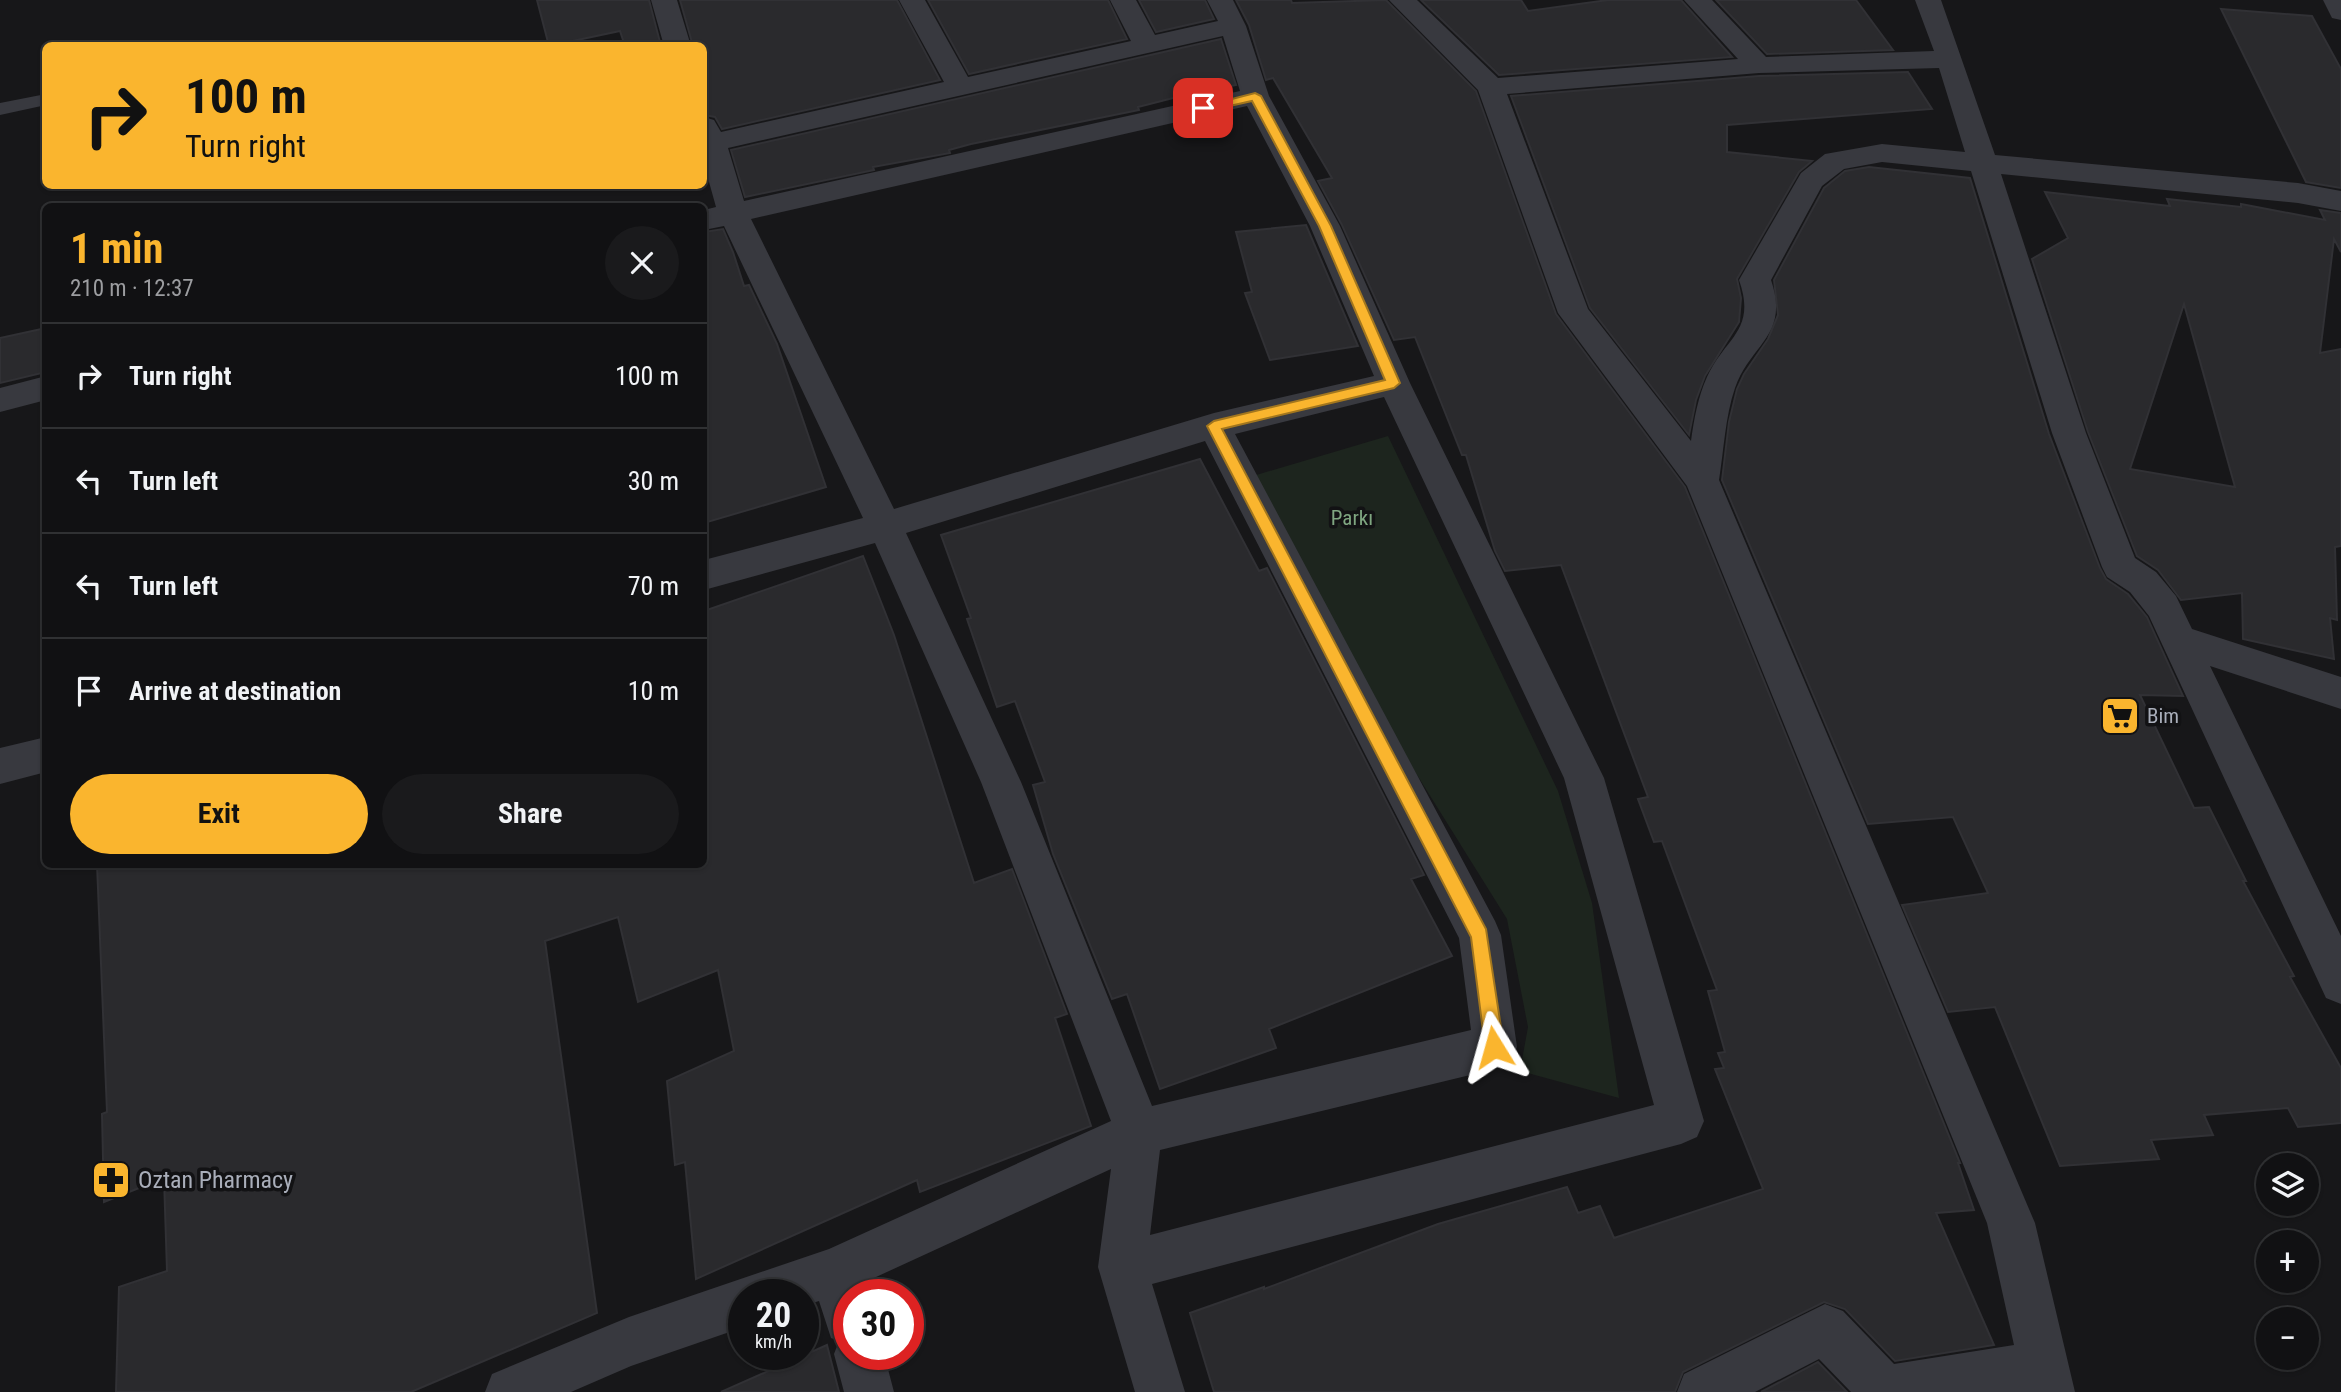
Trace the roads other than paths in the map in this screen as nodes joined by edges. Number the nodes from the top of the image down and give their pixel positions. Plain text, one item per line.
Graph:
1 (664, 0) edge
2 (912, 0) edge
3 (1123, 0) edge
4 (1402, 0) edge
5 (1697, 0) edge
6 (1928, 0) edge
7 (2336, 0) edge
8 (2341, 12) edge
9 (1226, 13) edge
10 (676, 42) edge
11 (1147, 46) junction
12 (1950, 59) junction
13 (1759, 65) junction
14 (1491, 87) junction
15 (961, 88) junction
16 (1255, 96) junction
17 (42, 100) edge
18 (0, 109) edge
19 (708, 134) edge
20 (1983, 164) junction
21 (2341, 201) edge
22 (718, 216) edge
23 (1394, 383) junction
24 (42, 389) edge
25 (0, 400) edge
26 (1214, 426) junction
27 (1702, 480) junction
28 (885, 526) junction
29 (707, 574) edge
30 (2178, 640) junction
31 (2341, 693) edge
32 (42, 755) edge
33 (0, 766) edge
34 (2341, 983) edge
35 (1139, 1132) junction
36 (1122, 1267) junction
37 (835, 1271) junction
38 (812, 1279) edge
39 (837, 1279) edge
40 (728, 1308) edge
41 (863, 1370) edge
42 (2047, 1378) edge
43 (510, 1392) edge
44 (869, 1392) edge
45 (1160, 1392) edge
46 (1702, 1392) edge

1 - 10 street
2 - 15 street
3 - 11 street
4 - 14 street
5 - 13 street
6 - 12 street
7 - 8 street
9 - 11 street
9 - 16 street
11 - 15 street
12 - 13 street
12 - 20 street
13 - 14 street
14 - 27 street
15 - 19 street
16 - 22 street
16 - 23 street
17 - 18 lane
19 - 22 street
20 - 21 street
20 - 27 street
20 - 30 street
22 - 28 street
23 - 26 street
23 - 36 street
24 - 25 street
26 - 28 street
26 - 35 street
27 - 42 street
28 - 29 street
28 - 35 street
30 - 31 street
30 - 34 street
32 - 33 street
35 - 36 street
35 - 37 street
36 - 45 street
37 - 38 street
37 - 39 street
40 - 43 street
41 - 44 street
42 - 46 street

